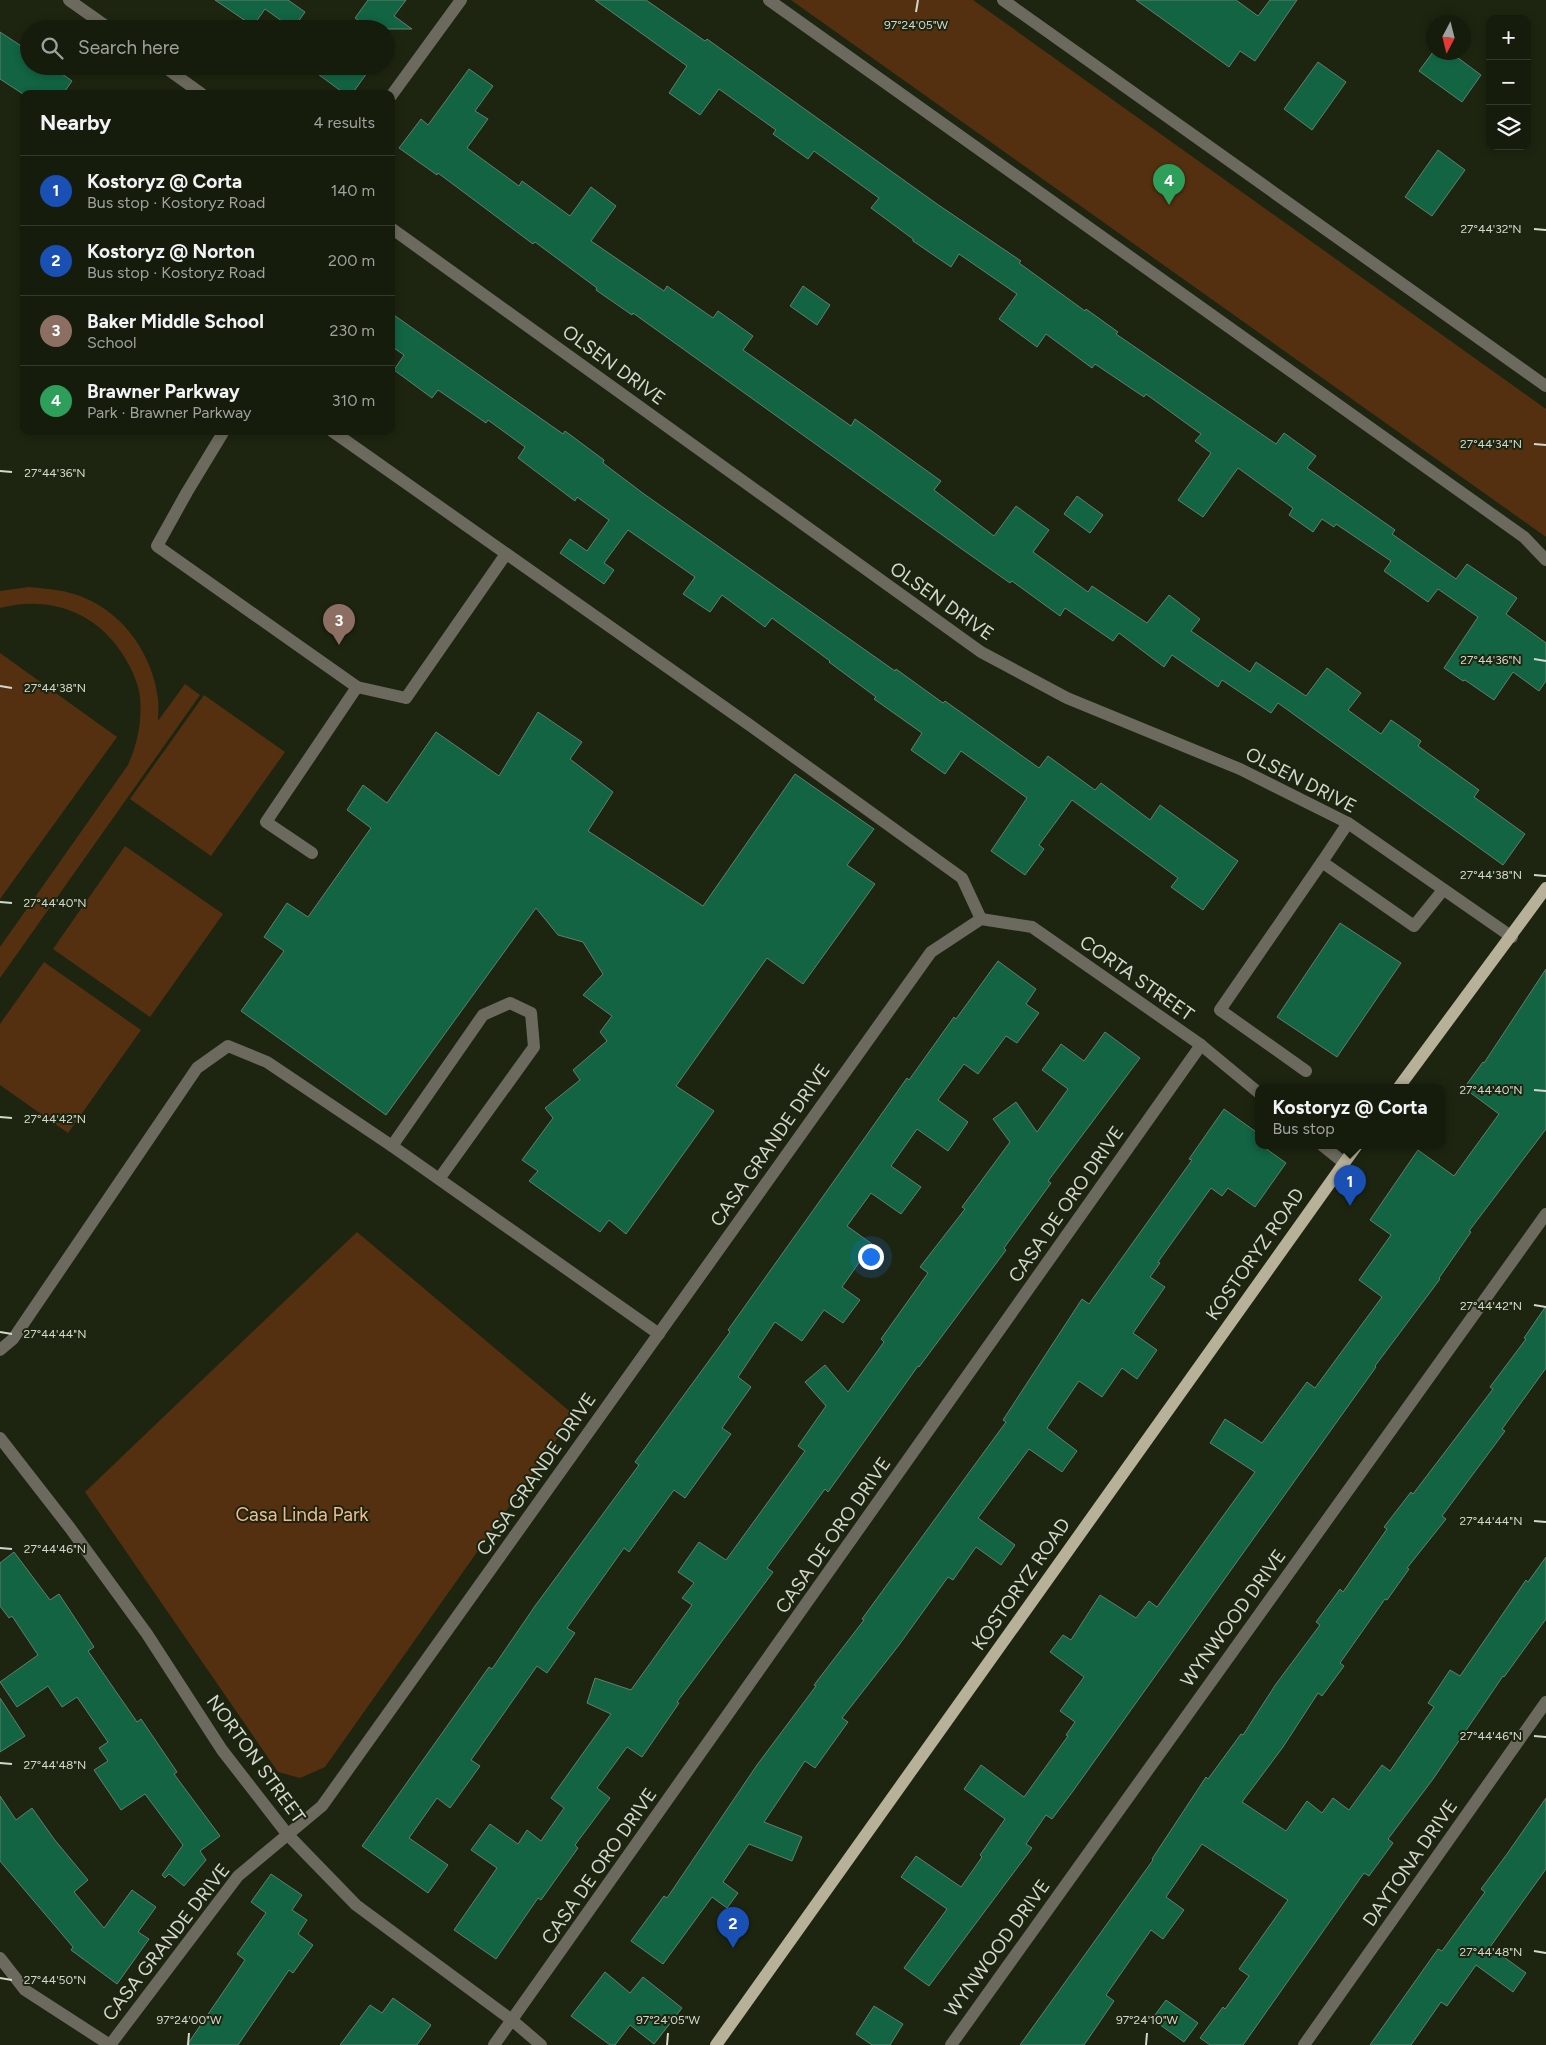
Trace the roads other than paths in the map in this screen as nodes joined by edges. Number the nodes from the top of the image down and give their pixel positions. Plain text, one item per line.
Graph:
1 (69, 0) edge
2 (461, 0) edge
3 (769, 0) edge
4 (1004, 0) edge
5 (97, 20) edge
6 (176, 75) edge
7 (196, 90) edge
8 (395, 91) edge
9 (395, 231) edge
10 (1546, 386) edge
11 (218, 435) edge
12 (338, 435) edge
13 (506, 554) junction
14 (1546, 560) edge
15 (357, 687) junction
16 (1348, 823) junction
17 (312, 853) dead end
18 (1322, 862) junction
19 (1546, 888) edge
20 (1443, 890) junction
21 (981, 919) junction
22 (1512, 937) junction
23 (1201, 1045) junction
24 (1306, 1071) dead end
25 (1402, 1084) edge
26 (1255, 1090) edge
27 (392, 1146) junction
28 (1327, 1149) edge
29 (1354, 1149) edge
30 (1344, 1162) junction
31 (439, 1179) junction
32 (1546, 1214) edge
33 (659, 1334) junction
34 (0, 1350) edge
35 (0, 1438) edge
36 (1546, 1702) edge
37 (288, 1835) junction
38 (0, 1958) edge
39 (512, 2021) junction
40 (110, 2045) edge
41 (494, 2045) edge
42 (541, 2045) edge
43 (716, 2045) edge
44 (951, 2045) edge
45 (1304, 2045) edge

1 - 5 street
2 - 8 street
3 - 14 street
4 - 10 street
6 - 7 street
9 - 16 street, OLSEN DRIVE
11 - 15 street
12 - 13 street
13 - 15 street
13 - 21 street
15 - 17 street
16 - 18 street
16 - 20 street, OLSEN DRIVE
18 - 20 street
18 - 24 street
19 - 22 main road
20 - 22 street, OLSEN DRIVE
21 - 23 street, CORTA STREET
21 - 33 street, CASA GRANDE DRIVE
22 - 25 main road
23 - 26 street, CORTA STREET
23 - 39 street, CASA DE ORO DRIVE
27 - 31 street
27 - 31 street
27 - 34 street
28 - 30 street
29 - 30 main road, KOSTORYZ ROAD
30 - 43 main road, KOSTORYZ ROAD
31 - 33 street
32 - 44 street, WYNWOOD DRIVE
33 - 37 street, CASA GRANDE DRIVE
35 - 37 street, NORTON STREET
36 - 45 street, DAYTONA DRIVE
37 - 39 street, NORTON STREET
37 - 40 street, CASA GRANDE DRIVE
38 - 40 street
39 - 41 street, CASA DE ORO DRIVE
39 - 42 street, NORTON STREET

